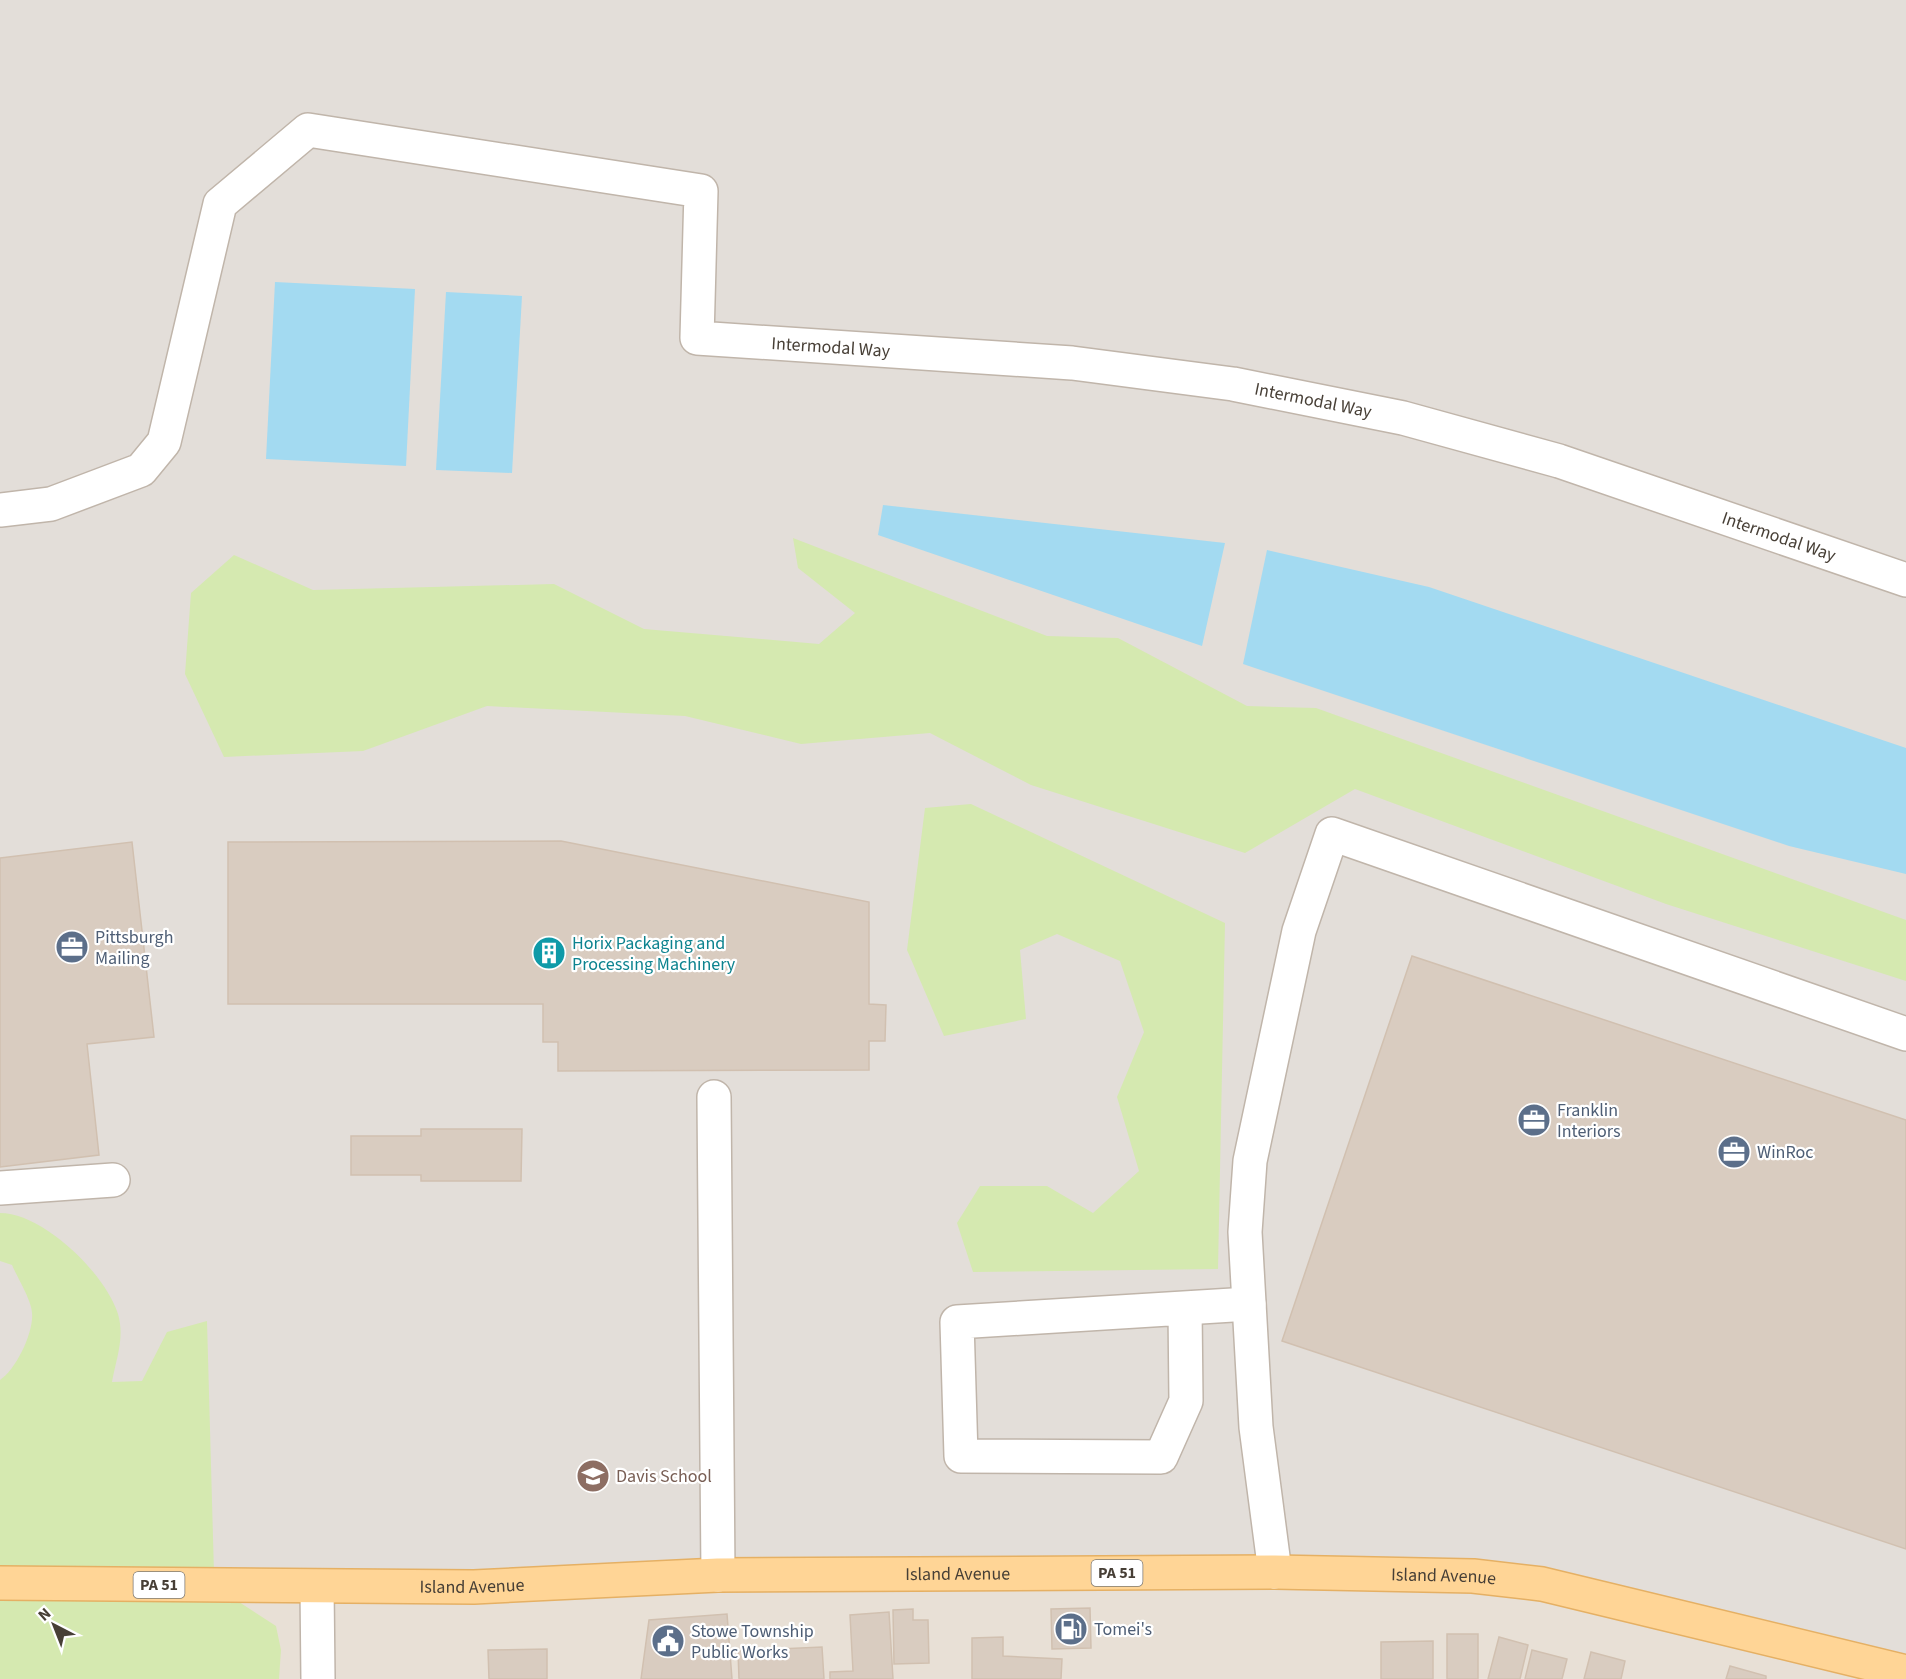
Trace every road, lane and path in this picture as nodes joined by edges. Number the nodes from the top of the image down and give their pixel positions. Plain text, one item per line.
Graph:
1 (0, 510) edge
2 (1906, 580) edge
3 (1906, 1034) edge
4 (714, 1097) dead end
5 (113, 1180) dead end
6 (0, 1188) edge
7 (1249, 1304) junction
8 (1185, 1308) junction
9 (1275, 1572) junction
10 (718, 1575) junction
11 (0, 1583) edge
12 (317, 1587) junction
13 (1906, 1672) edge
14 (318, 1679) edge

1 - 2 street, Intermodal Way
3 - 7 street
4 - 10 street
5 - 6 street
7 - 8 street
7 - 9 street
8 - 8 street
9 - 10 main road, Island Avenue / PA 51
9 - 13 main road, Island Avenue / PA 51
10 - 12 main road, Island Avenue / PA 51
11 - 12 main road, Island Avenue / PA 51
12 - 14 street

